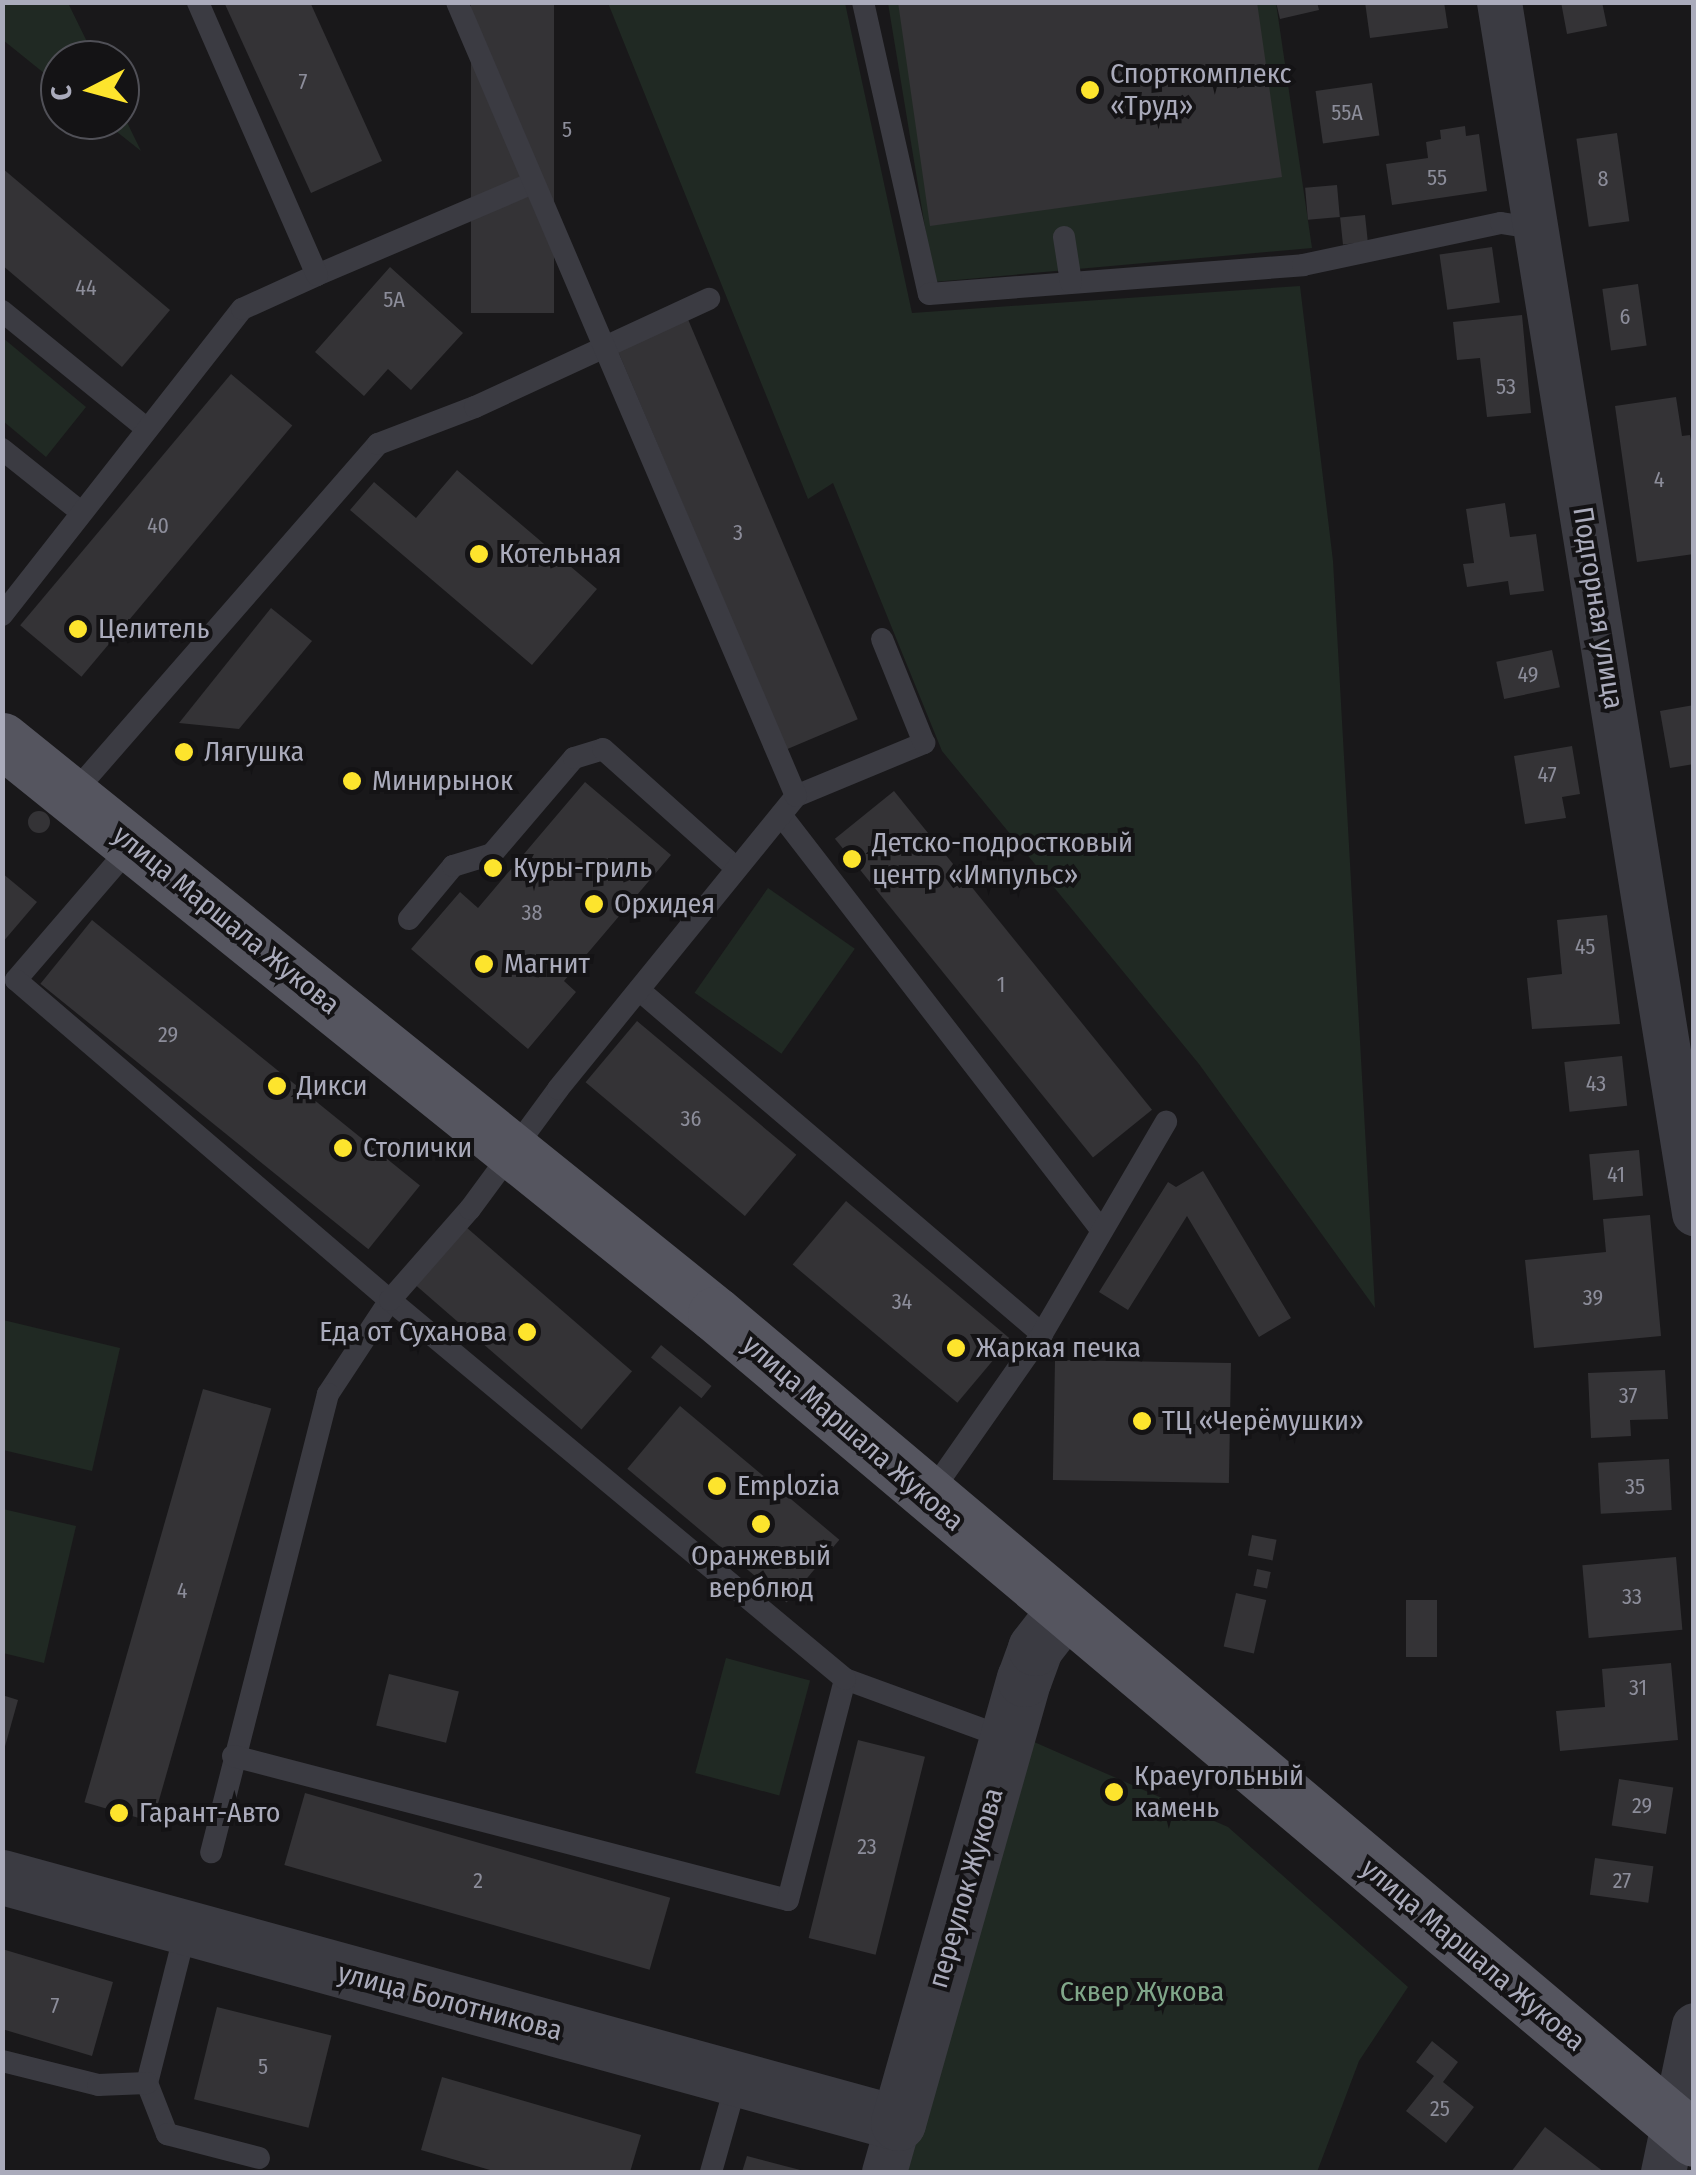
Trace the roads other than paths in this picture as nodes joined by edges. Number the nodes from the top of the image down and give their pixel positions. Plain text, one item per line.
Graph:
1 (198, 2) edge
2 (457, 2) edge
3 (863, 2) edge
4 (1499, 2) edge
5 (530, 184) junction
6 (1539, 228) junction
7 (1064, 237) dead end
8 (317, 275) junction
9 (1070, 282) junction
10 (709, 299) dead end
11 (2, 311) edge
12 (602, 344) junction
13 (146, 429) junction
14 (2, 449) edge
15 (81, 512) junction
16 (2, 616) edge
17 (882, 640) dead end
18 (2, 740) edge
19 (71, 796) junction
20 (796, 796) junction
21 (781, 815) junction
22 (132, 845) junction
23 (736, 868) junction
24 (409, 920) dead end
25 (9, 978) edge
26 (638, 990) junction
27 (1166, 1122) dead end
28 (512, 1149) junction
29 (1694, 1213) edge
30 (1102, 1230) junction
31 (390, 1300) junction
32 (1042, 1334) junction
33 (928, 1497) junction
34 (1062, 1612) junction
35 (845, 1679) junction
36 (1010, 1739) junction
37 (233, 1756) junction
38 (211, 1852) dead end
39 (2, 1877) edge
40 (186, 1929) junction
41 (1694, 2024) edge
42 (2, 2061) edge
43 (736, 2080) junction
44 (147, 2083) junction
45 (1677, 2145) edge
46 (891, 2148) edge
47 (259, 2158) dead end
48 (711, 2172) edge

1 - 8 lane
2 - 5 lane
3 - 9 lane
4 - 6 street, Подгорная улица
5 - 8 lane
5 - 12 lane
6 - 9 lane
6 - 29 street, Подгорная улица
7 - 9 lane
8 - 13 lane
10 - 12 lane
11 - 13 lane
12 - 19 lane
12 - 20 lane
13 - 15 lane
14 - 15 lane
15 - 16 lane
17 - 20 lane
18 - 19 main road, улица Маршала Жукова
19 - 22 main road, улица Маршала Жукова
20 - 21 lane
21 - 23 lane
21 - 30 lane
22 - 25 lane
22 - 28 main road, улица Маршала Жукова
23 - 24 lane
23 - 26 lane
25 - 31 lane
26 - 28 lane
26 - 32 lane
27 - 30 lane
28 - 31 lane
28 - 33 main road, улица Маршала Жукова
30 - 32 lane
31 - 35 lane
31 - 37 lane
32 - 33 lane
33 - 34 main road, улица Маршала Жукова
34 - 36 street, переулок Жукова
34 - 45 main road, улица Маршала Жукова
35 - 36 lane
35 - 37 lane
36 - 46 street, переулок Жукова
37 - 38 lane
39 - 40 street, улица Болотникова
40 - 43 street, улица Болотникова
40 - 44 lane
41 - 45 street
42 - 44 lane
43 - 46 street, улица Болотникова
43 - 48 lane
44 - 47 lane

